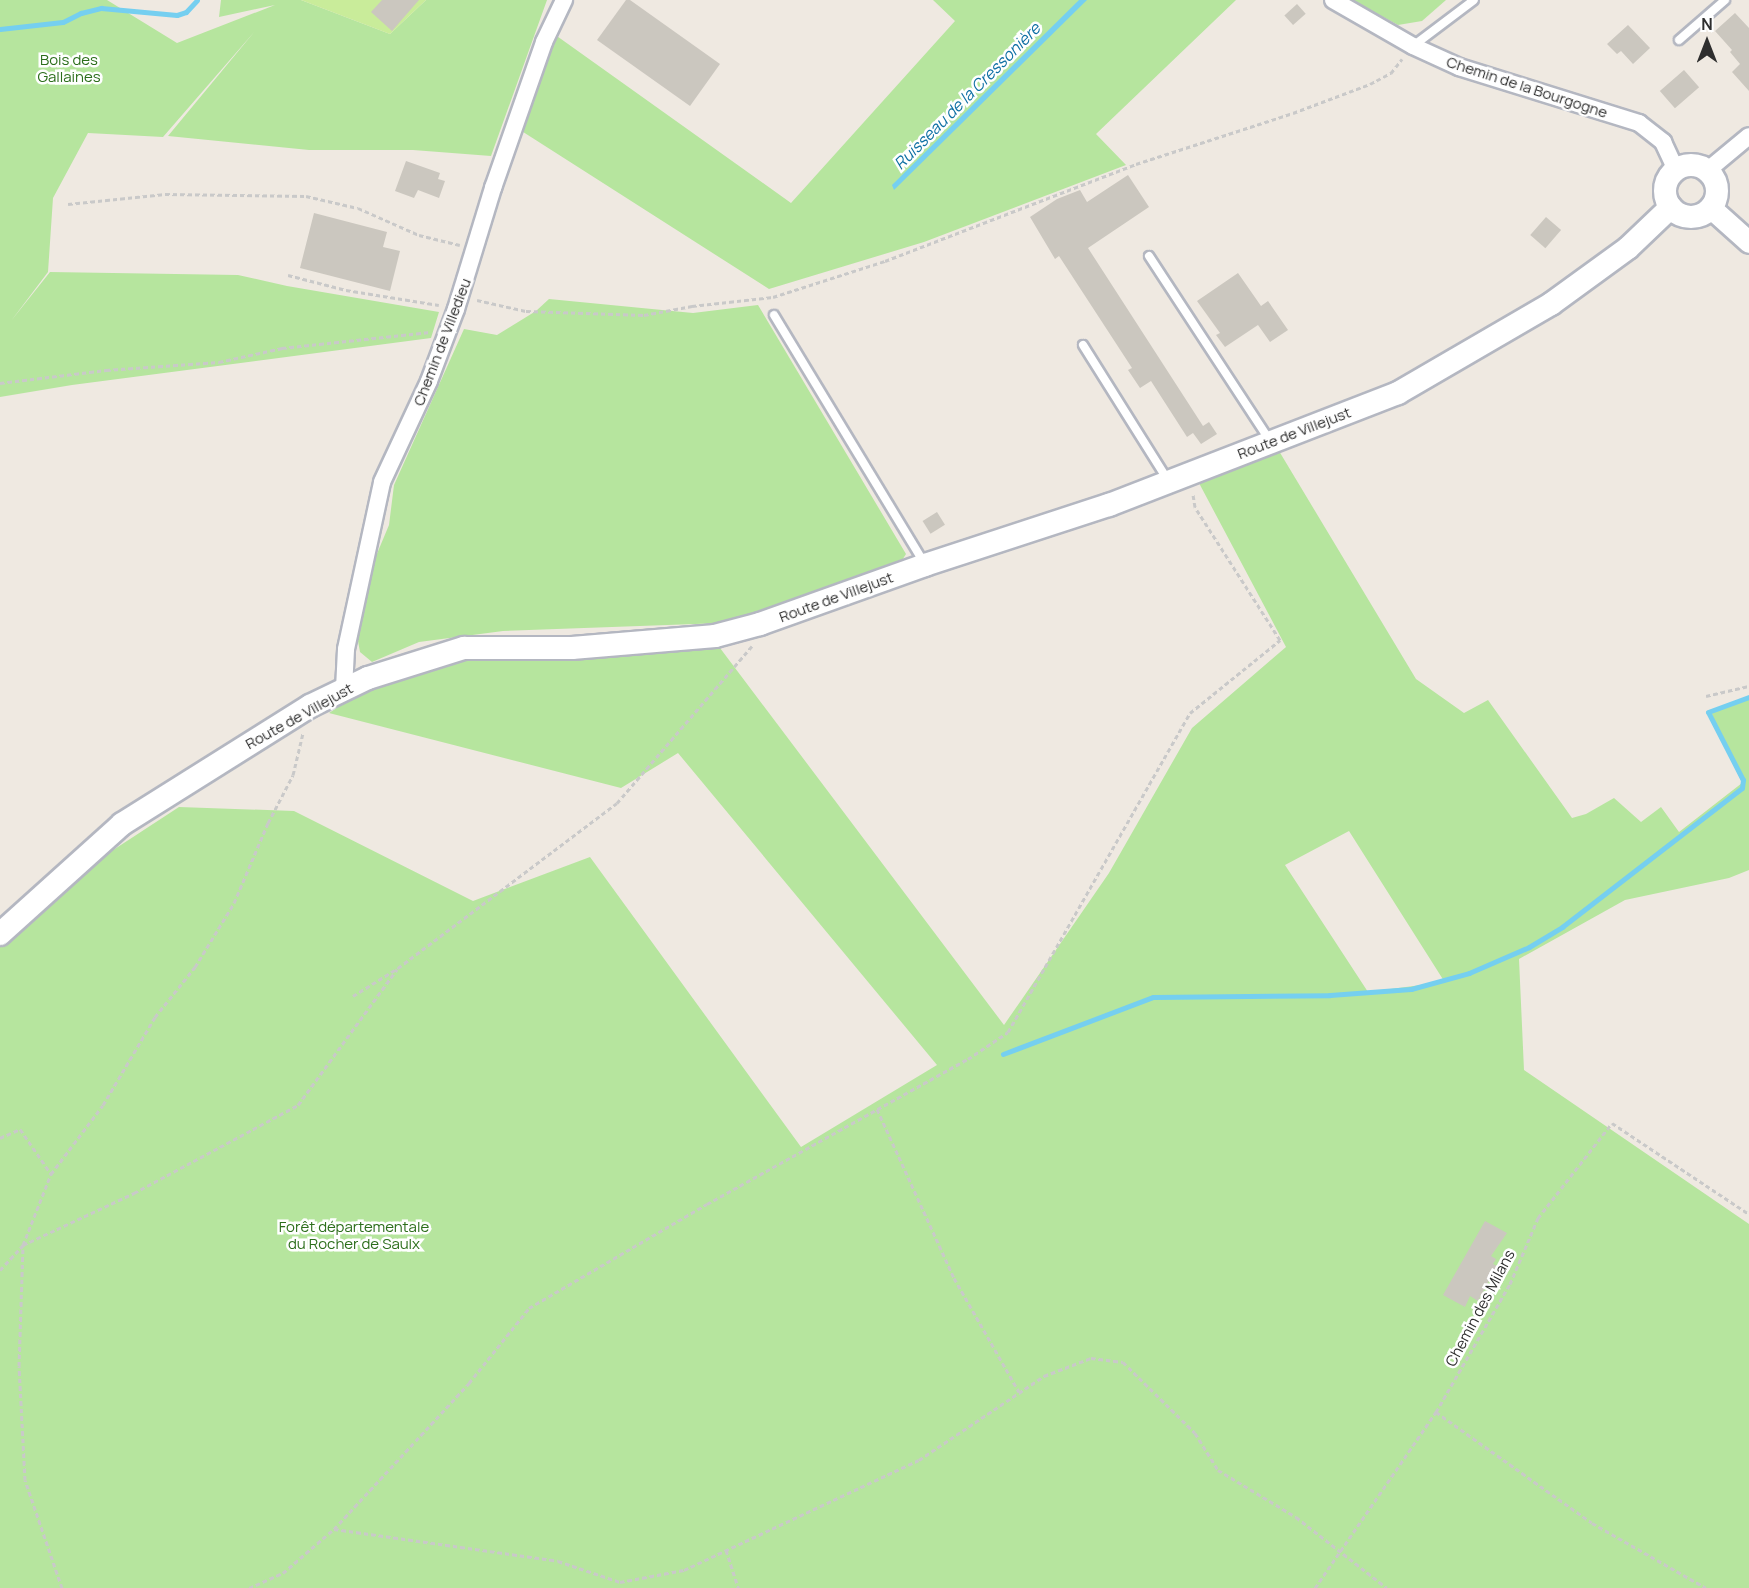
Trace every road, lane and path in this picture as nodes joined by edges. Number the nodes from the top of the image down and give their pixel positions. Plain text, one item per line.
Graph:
1 (564, 0) edge
2 (1333, 0) edge
3 (1474, 0) edge
4 (1725, 0) edge
5 (1679, 40) dead end
6 (1413, 46) junction
7 (1749, 136) edge
8 (1676, 170) junction
9 (1708, 171) junction
10 (68, 204) dead end
11 (1671, 207) junction
12 (1711, 208) junction
13 (1749, 242) edge
14 (476, 248) junction
15 (1149, 256) dead end
16 (288, 275) dead end
17 (458, 303) junction
18 (774, 315) dead end
19 (448, 329) junction
20 (1083, 345) dead end
21 (0, 383) edge
22 (1270, 442) junction
23 (1179, 478) junction
24 (925, 565) junction
25 (760, 624) junction
26 (1749, 686) edge
27 (344, 689) junction
28 (1706, 696) dead end
29 (310, 706) junction
30 (0, 933) edge
31 (398, 968) junction
32 (353, 996) dead end
33 (877, 1109) junction
34 (0, 1137) edge
35 (51, 1174) junction
36 (1749, 1214) edge
37 (23, 1245) junction
38 (0, 1270) edge
39 (1019, 1392) junction
40 (1436, 1412) junction
41 (334, 1529) junction
42 (726, 1550) junction
43 (1339, 1552) junction
44 (62, 1588) edge
45 (249, 1588) edge
46 (738, 1588) edge
47 (1315, 1588) edge
48 (1387, 1588) edge
49 (1706, 1588) edge

1 - 14 street, Chemin de Villedieu
2 - 6 street, Chemin de la Bourgogne
3 - 6 lane
4 - 5 lane
6 - 8 street, Chemin de la Bourgogne
6 - 17 path
7 - 9 street
8 - 9 main road
8 - 11 main road
9 - 12 main road
10 - 14 path
11 - 12 main road
11 - 22 main road, Route de Villejust
12 - 13 street
14 - 17 street, Chemin de Villedieu
15 - 22 lane
16 - 17 path
17 - 19 street, Chemin de Villedieu
18 - 24 lane
19 - 21 path
19 - 27 street, Chemin de Villedieu
20 - 23 lane
22 - 23 main road, Route de Villejust
23 - 24 main road, Route de Villejust
23 - 33 path
24 - 25 main road, Route de Villejust
25 - 27 main road, Route de Villejust
25 - 31 path
26 - 28 path
27 - 29 main road, Route de Villejust
29 - 30 main road, Route de Villejust
29 - 35 path
31 - 32 path
31 - 37 path
33 - 39 path
33 - 41 path
34 - 35 path
35 - 37 path
36 - 40 path, Chemin des Milans
37 - 38 path
37 - 44 path
39 - 42 path
39 - 43 path
40 - 43 path, Chemin des Milans
40 - 49 path
41 - 42 path
41 - 45 path
42 - 46 path
43 - 47 path, Chemin des Milans
43 - 48 path

